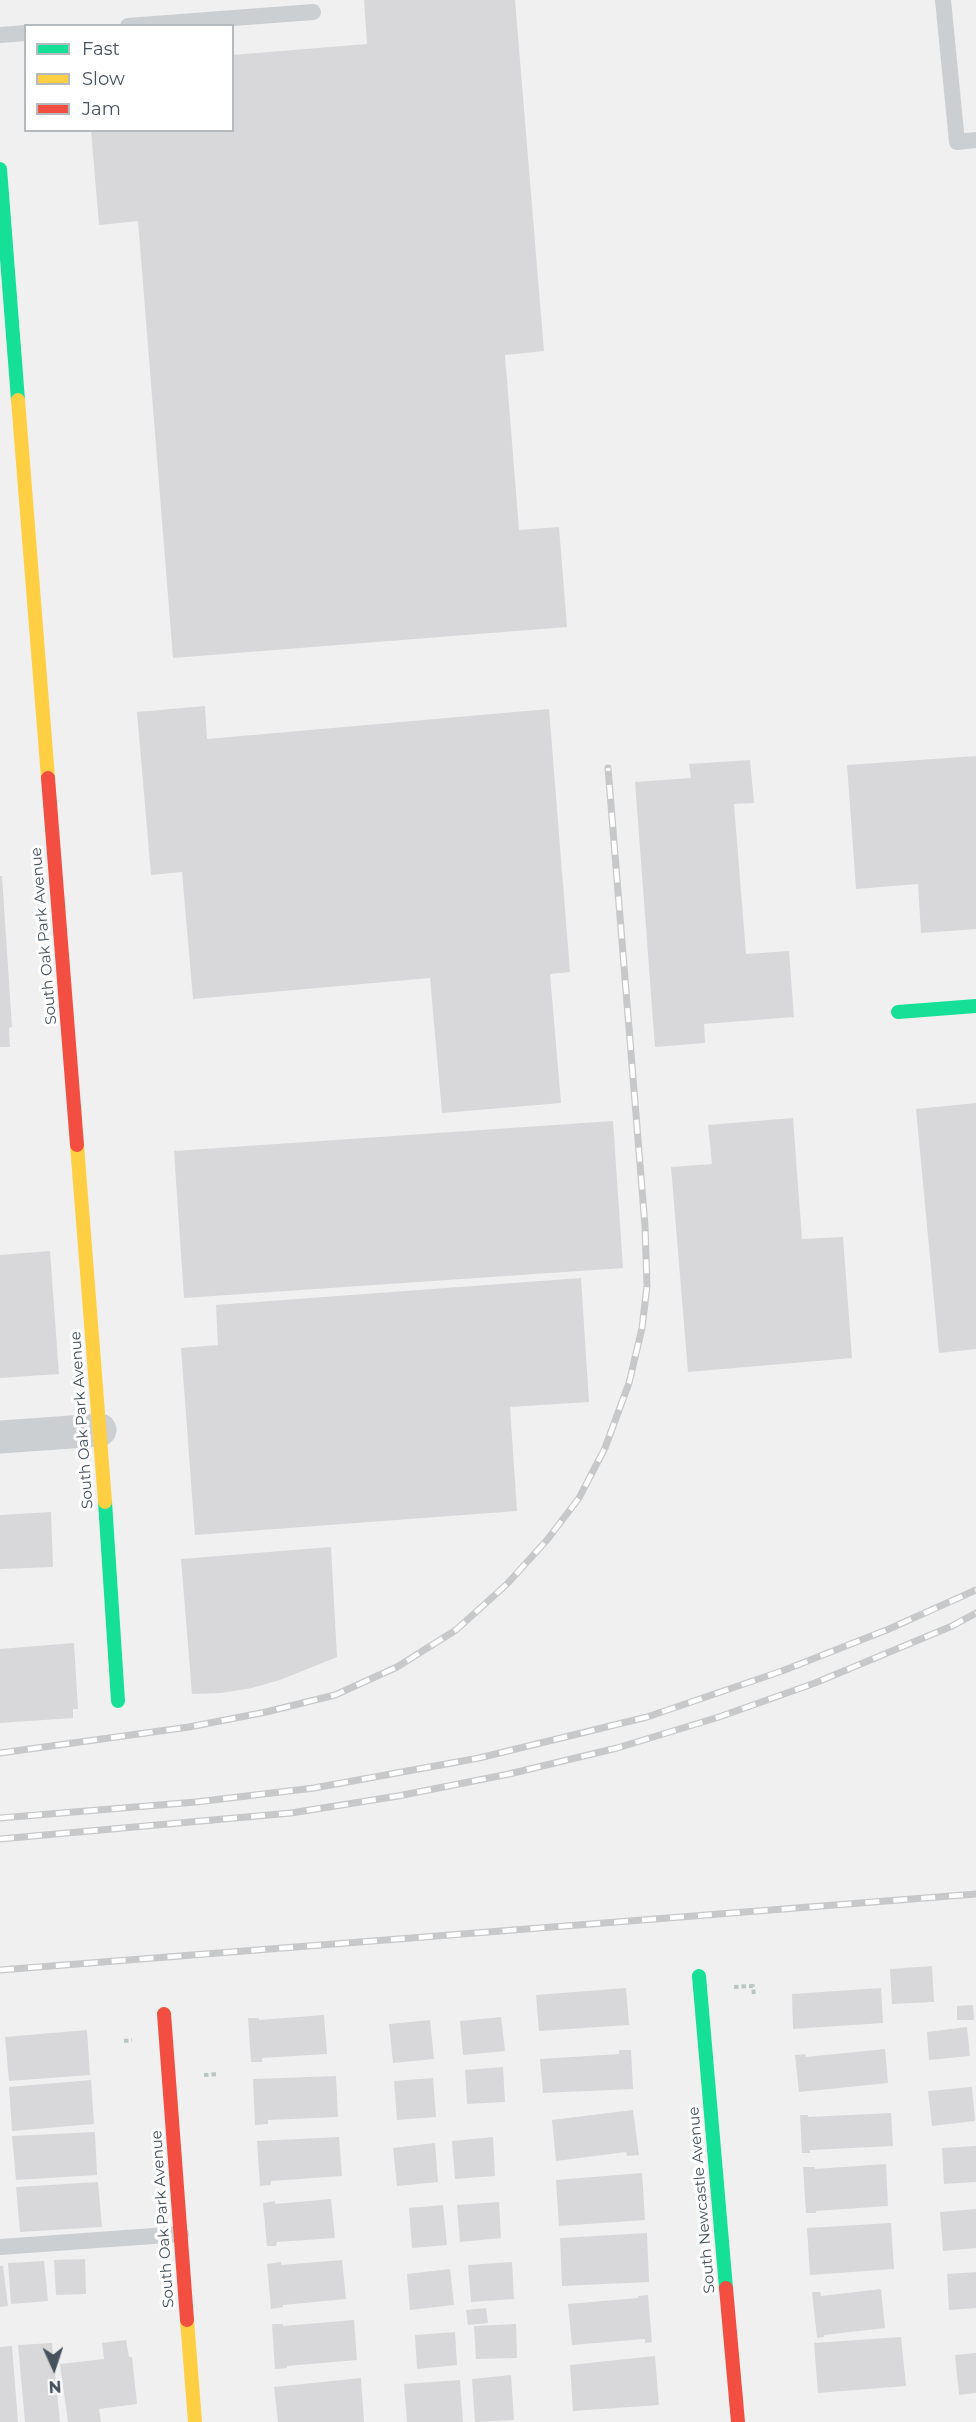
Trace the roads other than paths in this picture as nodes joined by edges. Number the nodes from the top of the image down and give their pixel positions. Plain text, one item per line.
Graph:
1 (943, 0) edge
2 (313, 12) dead end
3 (154, 24) edge
4 (24, 33) edge
5 (0, 35) edge
6 (976, 140) edge
7 (0, 169) edge
8 (7, 342) edge
9 (976, 1006) edge
10 (898, 1012) dead end
11 (100, 1430) junction
12 (0, 1437) edge
13 (118, 1701) dead end
14 (699, 1976) dead end
15 (164, 2014) dead end
16 (181, 2234) junction
17 (0, 2247) edge
18 (195, 2422) edge
19 (738, 2422) edge

1 - 6 lane
2 - 3 lane
4 - 5 lane
7 - 8 street, South Oak Park Avenue
8 - 11 street, South Oak Park Avenue
9 - 10 street
11 - 12 street
11 - 13 street, South Oak Park Avenue
14 - 19 street, South Newcastle Avenue
15 - 16 street, South Oak Park Avenue
16 - 17 lane
16 - 18 street, South Oak Park Avenue

